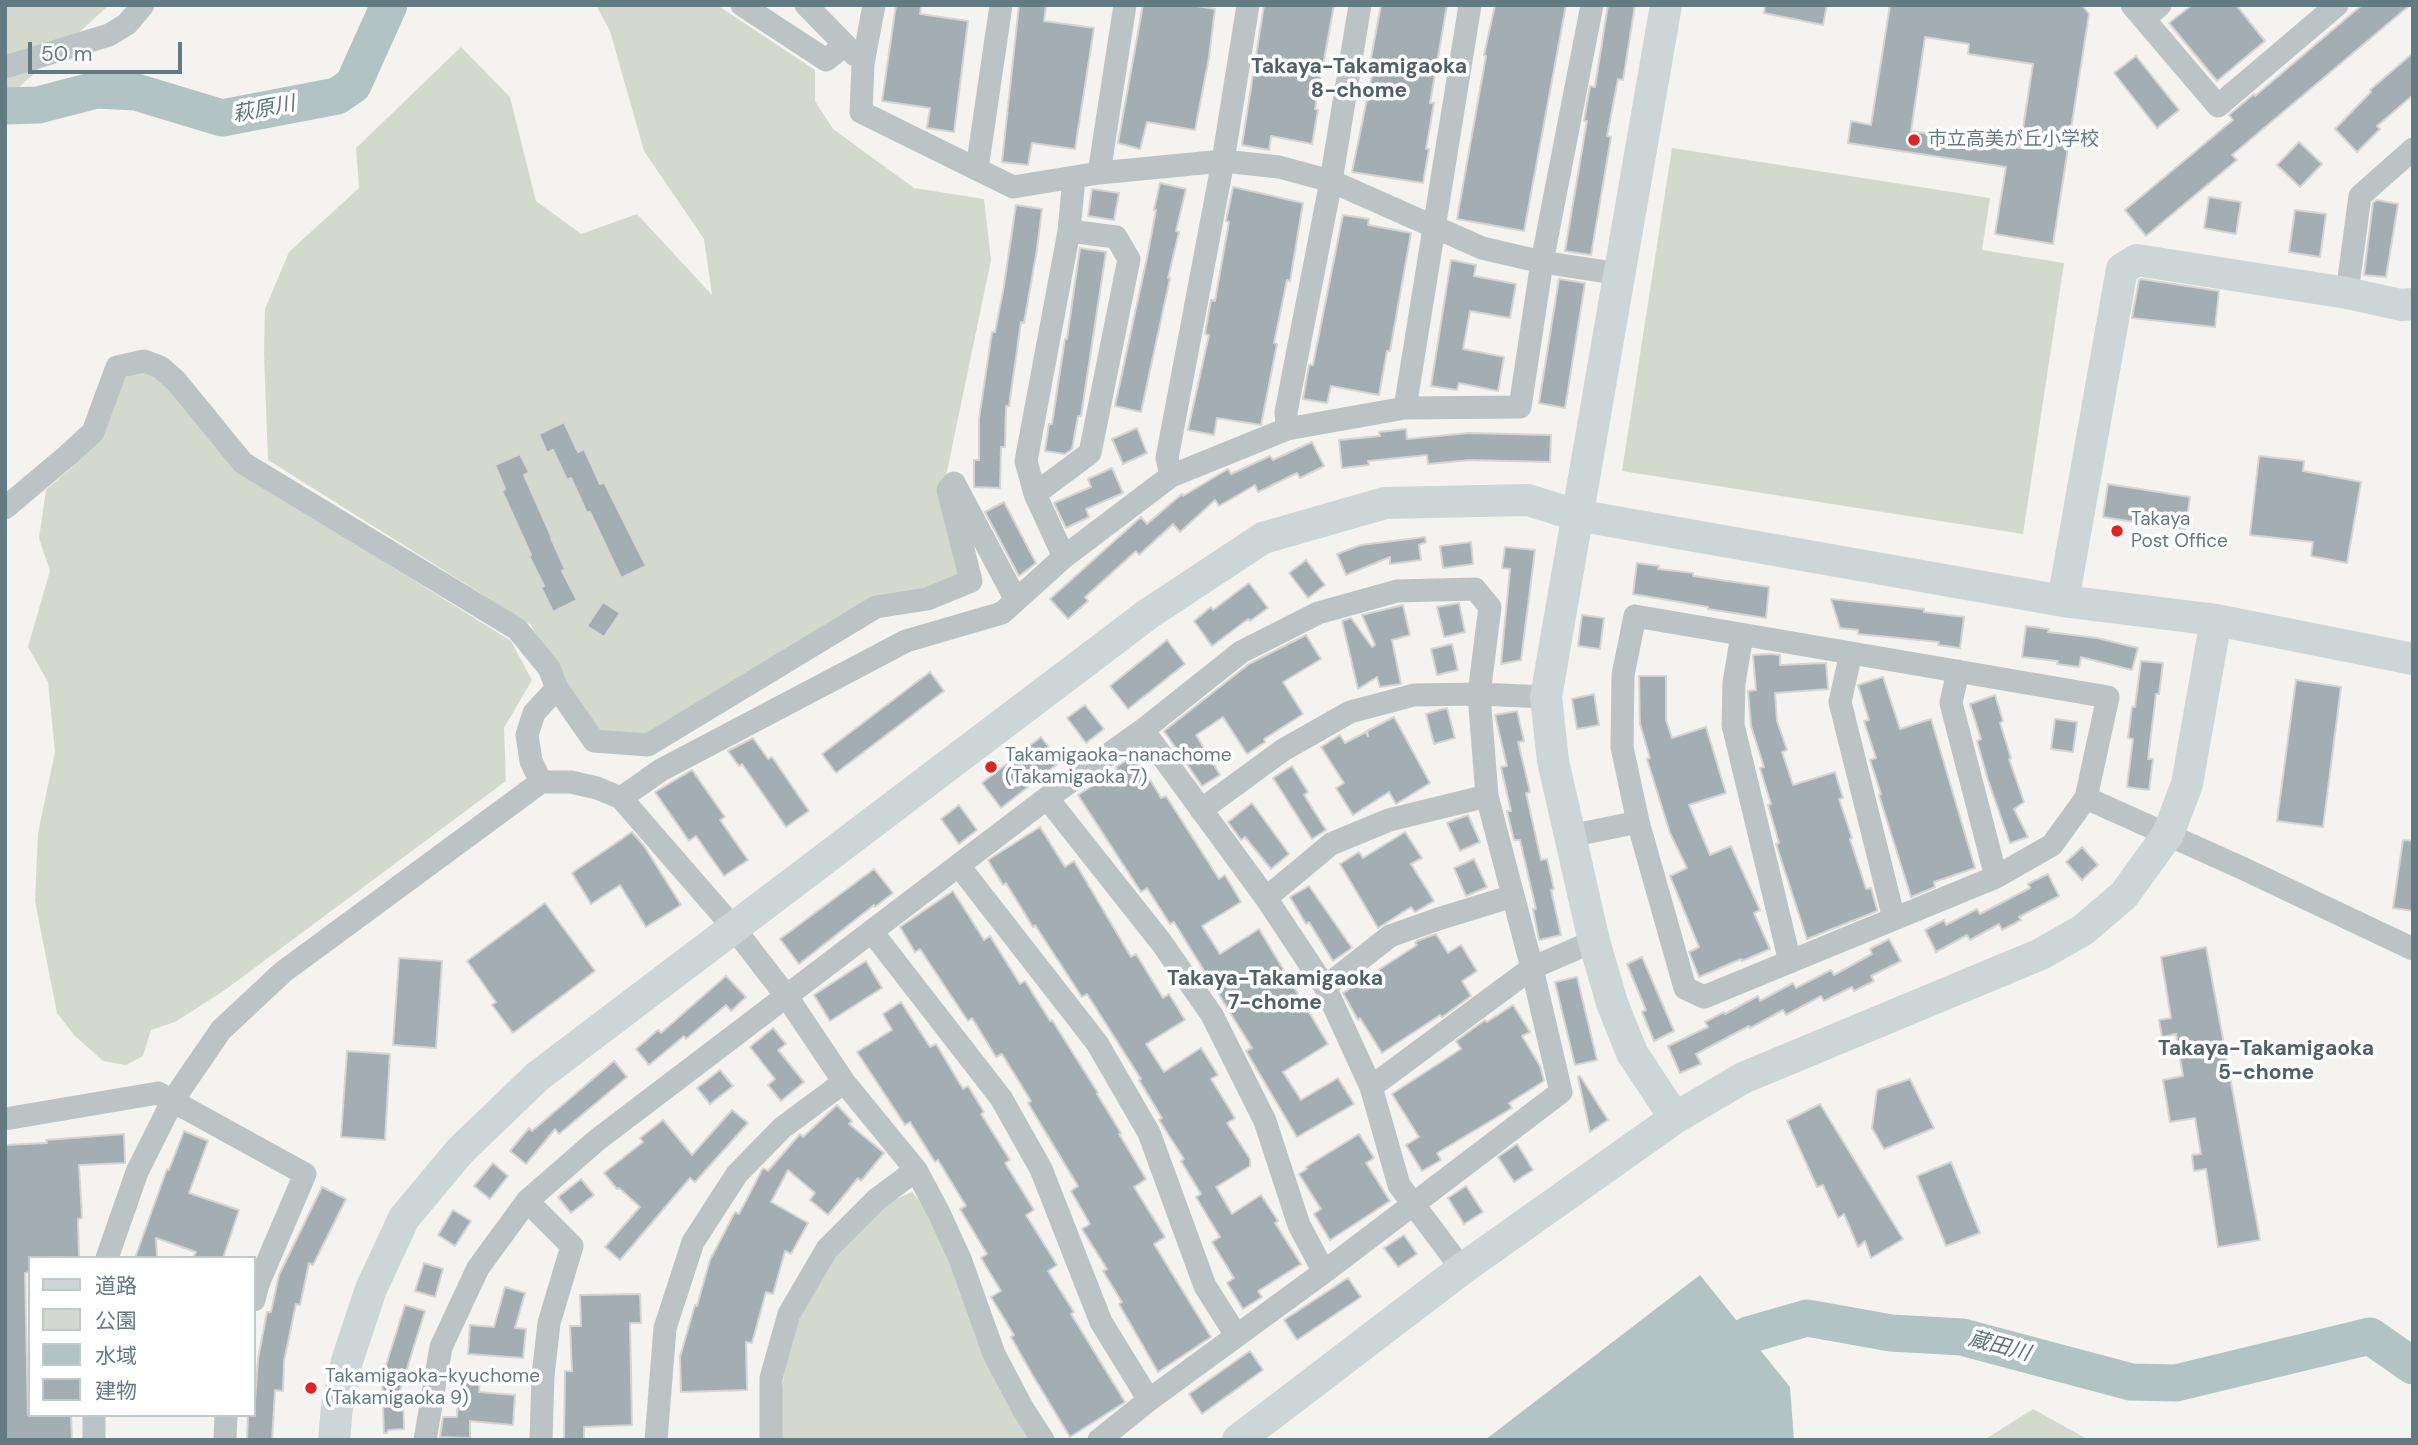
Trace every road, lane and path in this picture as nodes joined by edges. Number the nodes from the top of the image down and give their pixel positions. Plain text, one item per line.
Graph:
1 (143, 5) edge
2 (742, 5) edge
3 (806, 5) edge
4 (874, 5) edge
5 (1001, 5) edge
6 (1125, 5) edge
7 (1248, 5) edge
8 (1360, 5) edge
9 (1471, 5) edge
10 (1592, 5) edge
11 (1666, 5) edge
12 (2337, 5) edge
13 (2145, 10) edge
14 (845, 45) junction
15 (863, 64) junction
16 (5, 67) edge
17 (2413, 149) edge
18 (1223, 161) junction
19 (977, 169) junction
20 (1099, 173) junction
21 (1074, 178) junction
22 (1331, 181) junction
23 (1436, 228) junction
24 (1069, 231) junction
25 (1542, 262) junction
26 (1620, 274) junction
27 (2347, 293) junction
28 (2413, 304) edge
29 (1405, 408) junction
30 (1287, 429) junction
31 (1171, 476) junction
32 (1035, 494) junction
33 (5, 508) edge
34 (1576, 515) junction
35 (1064, 556) junction
36 (1016, 600) junction
37 (2063, 601) junction
38 (2216, 620) junction
39 (1742, 635) junction
40 (1852, 653) junction
41 (2413, 659) edge
42 (1958, 671) junction
43 (557, 688) junction
44 (1479, 694) junction
45 (1546, 697) junction
46 (1143, 730) junction
47 (541, 782) junction
48 (1487, 796) junction
49 (621, 798) junction
50 (1048, 798) junction
51 (2086, 798) junction
52 (1201, 810) junction
53 (1638, 822) junction
54 (2168, 834) junction
55 (1570, 836) junction
56 (959, 866) junction
57 (1996, 877) junction
58 (1513, 897) junction
59 (1266, 898) junction
60 (1894, 919) junction
61 (733, 927) junction
62 (872, 932) junction
63 (1594, 941) junction
64 (2413, 949) edge
65 (1790, 962) junction
66 (1532, 968) junction
67 (1325, 987) junction
68 (787, 997) junction
69 (844, 1082) junction
70 (1371, 1087) junction
71 (173, 1100) junction
72 (1675, 1118) junction
73 (5, 1119) edge
74 (916, 1170) junction
75 (527, 1201) junction
76 (1414, 1203) junction
77 (108, 1256) edge
78 (1462, 1269) junction
79 (1324, 1272) junction
80 (256, 1292) edge
81 (1236, 1335) junction
82 (1149, 1400) junction
83 (94, 1417) edge
84 (226, 1417) edge
85 (94, 1440) edge
86 (225, 1440) edge
87 (334, 1440) edge
88 (425, 1440) edge
89 (541, 1440) edge
90 (656, 1440) edge
91 (771, 1440) edge
92 (1043, 1440) edge
93 (1100, 1440) edge
94 (1238, 1440) edge

1 - 16 street
2 - 14 street
3 - 14 street
4 - 15 street
5 - 19 street
6 - 20 street
7 - 18 street
8 - 22 street
9 - 23 street
10 - 25 street
11 - 26 street
12 - 13 street
14 - 15 street
15 - 19 street
17 - 27 street
18 - 20 street
18 - 22 street
18 - 31 street
19 - 21 street
20 - 21 street
21 - 24 street
22 - 23 street
22 - 30 street
23 - 25 street
23 - 29 street
24 - 32 street
24 - 32 street
25 - 26 street
25 - 29 street
26 - 34 street
27 - 28 street
27 - 37 street
29 - 30 street
30 - 31 street
31 - 35 street
32 - 35 street
33 - 43 street
34 - 37 street
34 - 45 street
34 - 61 street
35 - 36 street
36 - 43 street
36 - 49 street
37 - 38 street
38 - 41 street
38 - 54 street
39 - 40 street
39 - 53 street
39 - 65 street
40 - 42 street
40 - 60 street
42 - 51 street
42 - 57 street
43 - 47 street
44 - 45 street
44 - 46 street
44 - 48 street
44 - 52 street
45 - 55 street
46 - 50 street
46 - 52 street
47 - 49 street
47 - 71 street
48 - 58 street
48 - 59 street
49 - 61 street
50 - 56 street
50 - 79 street
51 - 54 street
51 - 57 street
52 - 59 street
53 - 55 street
53 - 65 street
54 - 64 street
54 - 72 street
55 - 63 street
56 - 62 street
56 - 81 street
57 - 60 street
58 - 66 street
58 - 67 street
59 - 67 street
60 - 65 street
61 - 68 street
61 - 87 street
62 - 68 street
62 - 82 street
63 - 66 street
63 - 72 street
66 - 70 street
66 - 76 street
67 - 70 street
68 - 69 street
68 - 75 street
69 - 74 street
69 - 90 street
70 - 76 street
71 - 73 street
71 - 77 street
71 - 80 street
72 - 78 street
74 - 91 street
74 - 92 street
75 - 88 street
75 - 89 street
76 - 78 street
76 - 79 street
78 - 94 street
79 - 81 street
81 - 82 street
82 - 93 street
83 - 85 street
84 - 86 street

